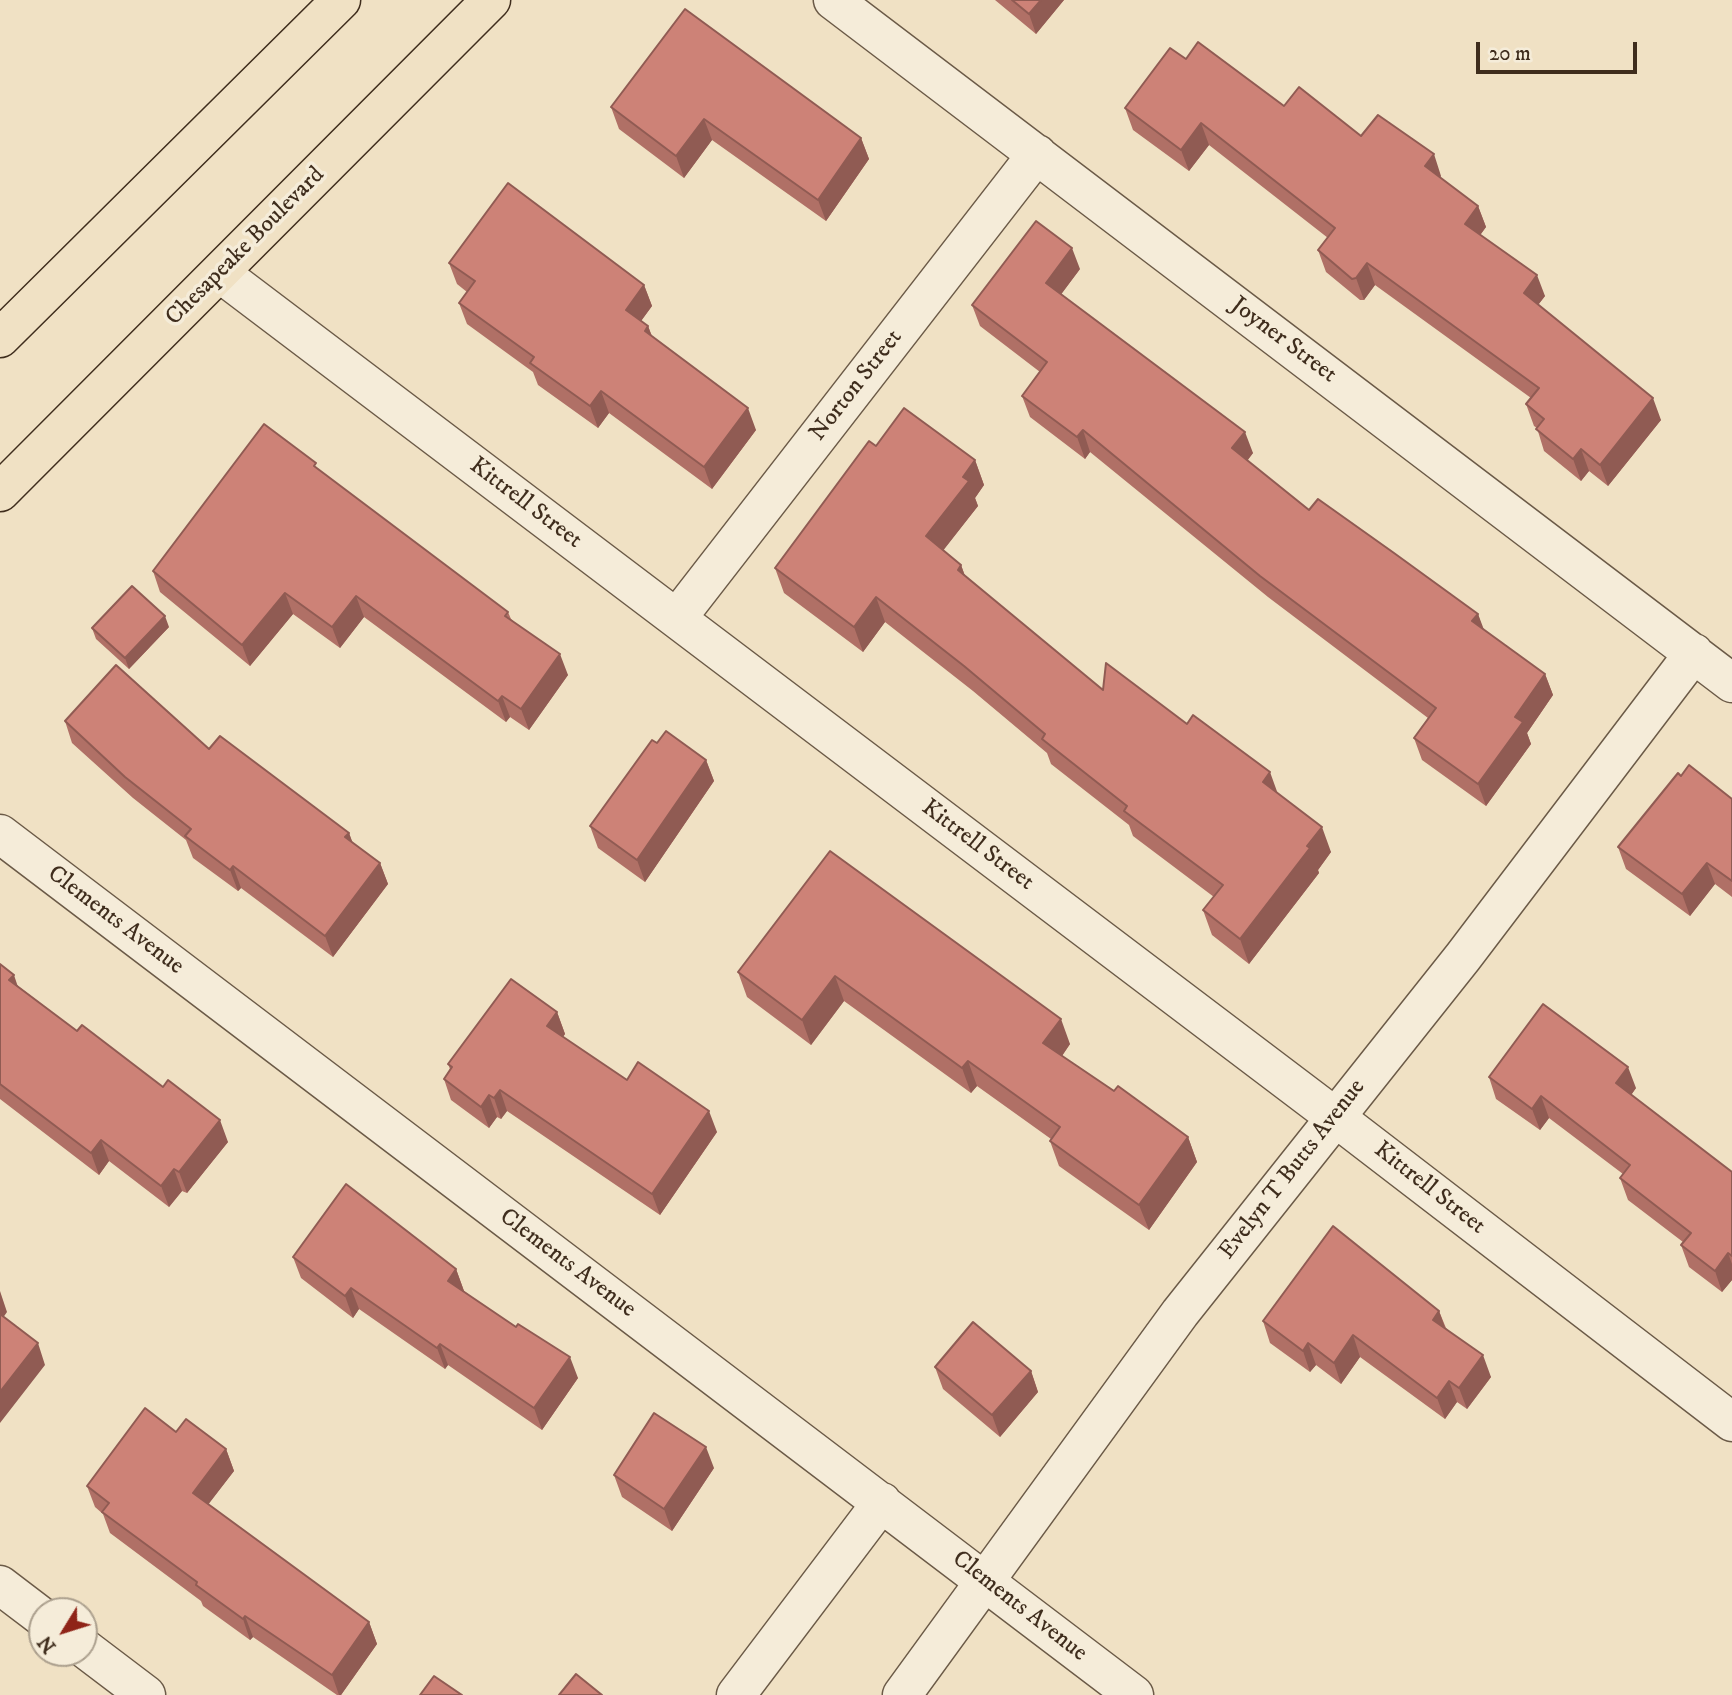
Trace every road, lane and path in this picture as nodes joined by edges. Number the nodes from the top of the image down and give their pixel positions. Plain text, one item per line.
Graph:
1 (341, 0) edge
2 (491, 0) edge
3 (834, 0) edge
4 (1037, 154) junction
5 (220, 273) junction
6 (0, 338) edge
7 (0, 492) edge
8 (677, 618) junction
9 (1694, 653) junction
10 (1732, 683) edge
11 (0, 834) edge
12 (1335, 1117) junction
13 (1732, 1422) edge
14 (882, 1502) junction
15 (986, 1581) junction
16 (0, 1585) edge
17 (28, 1606) edge
18 (98, 1659) edge
19 (912, 1691) edge
20 (146, 1695) edge
21 (736, 1695) edge
22 (1134, 1695) edge

1 - 6 main road
2 - 5 main road, Chesapeake Boulevard
3 - 4 street, Joyner Street
4 - 8 street, Norton Street
4 - 9 street, Joyner Street
5 - 7 main road, Chesapeake Boulevard
5 - 8 street, Kittrell Street
8 - 12 street, Kittrell Street
9 - 10 street, Joyner Street
9 - 12 street, Evelyn T Butts Avenue
11 - 14 street, Clements Avenue
12 - 13 street, Kittrell Street
12 - 15 street, Evelyn T Butts Avenue
14 - 15 street, Clements Avenue
14 - 21 street
15 - 19 street, Evelyn T Butts Avenue
15 - 22 street, Clements Avenue
16 - 17 street
18 - 20 street

